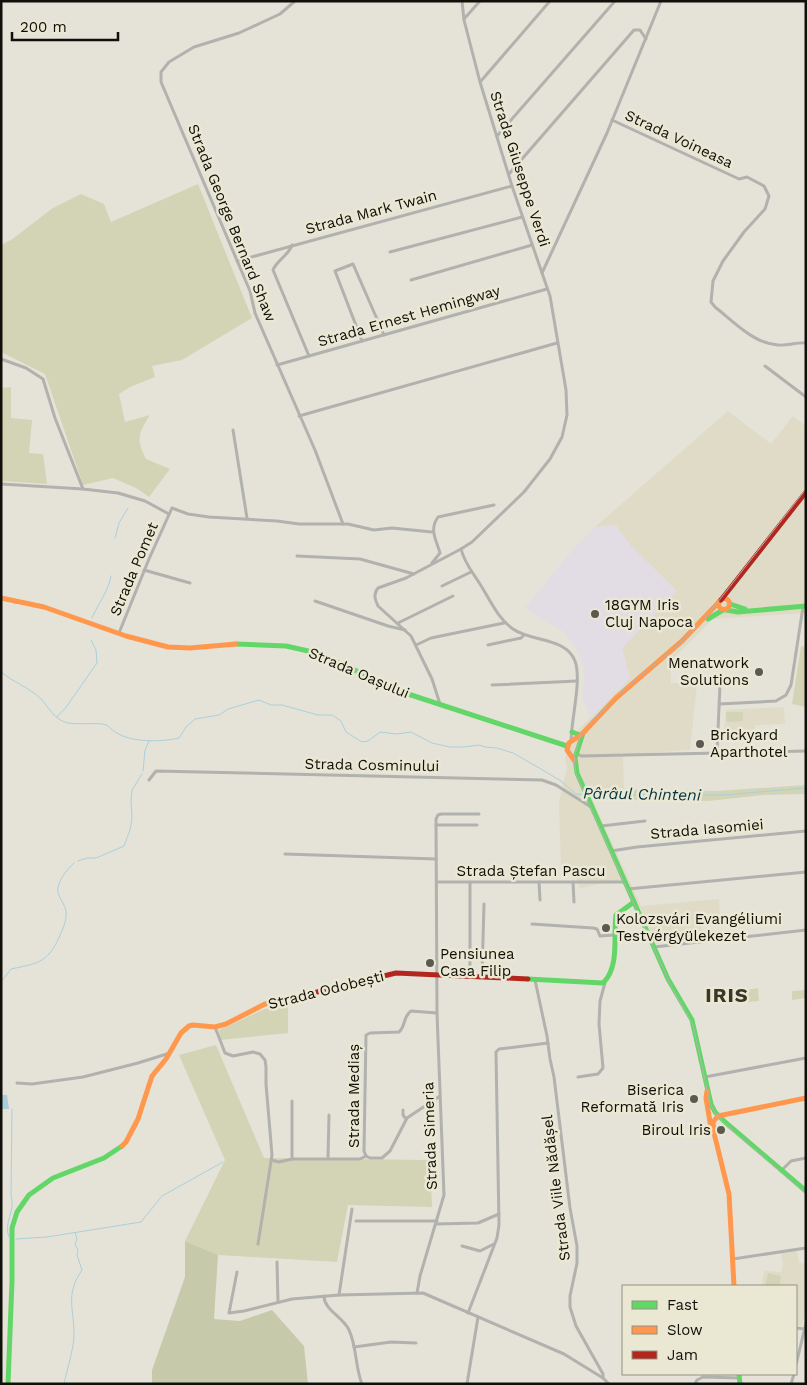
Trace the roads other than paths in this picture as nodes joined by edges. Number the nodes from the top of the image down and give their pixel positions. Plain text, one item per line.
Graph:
1 (295, 1) edge
2 (462, 1) edge
3 (480, 1) edge
4 (550, 1) edge
5 (615, 1) edge
6 (661, 1) edge
7 (464, 20) junction
8 (646, 39) junction
9 (480, 82) junction
10 (612, 120) junction
11 (497, 137) junction
12 (509, 174) junction
13 (512, 186) junction
14 (522, 217) junction
15 (292, 245) junction
16 (532, 245) junction
17 (390, 252) dead end
18 (236, 261) junction
19 (542, 274) junction
20 (411, 280) dead end
21 (547, 289) junction
22 (384, 335) junction
23 (362, 341) junction
24 (557, 343) junction
25 (806, 343) edge
26 (309, 356) junction
27 (1, 359) edge
28 (277, 365) junction
29 (765, 366) dead end
30 (806, 397) edge
31 (299, 416) junction
32 (233, 430) dead end
33 (1, 484) edge
34 (83, 489) junction
35 (806, 492) edge
36 (494, 504) dead end
37 (169, 514) junction
38 (247, 518) junction
39 (343, 524) junction
40 (432, 532) junction
41 (461, 549) junction
42 (297, 556) dead end
43 (431, 564) junction
44 (144, 570) junction
45 (471, 572) junction
46 (414, 574) junction
47 (190, 583) dead end
48 (732, 585) junction
49 (442, 586) dead end
50 (453, 596) dead end
51 (1, 598) edge
52 (315, 601) dead end
53 (719, 601) junction
54 (729, 603) junction
55 (804, 606) edge
56 (724, 610) junction
57 (746, 610) junction
58 (703, 621) junction
59 (505, 622) junction
60 (398, 623) junction
61 (406, 630) junction
62 (119, 633) junction
63 (524, 635) junction
64 (488, 644) dead end
65 (416, 645) junction
66 (577, 681) junction
67 (492, 685) dead end
68 (720, 685) dead end
69 (719, 704) junction
70 (440, 705) junction
71 (572, 732) junction
72 (581, 734) junction
73 (573, 743) junction
74 (806, 751) edge
75 (569, 752) junction
76 (717, 752) junction
77 (576, 753) junction
78 (574, 760) junction
79 (149, 780) dead end
80 (590, 805) junction
81 (479, 814) dead end
82 (644, 821) dead end
83 (436, 825) junction
84 (477, 825) dead end
85 (600, 826) junction
86 (806, 831) edge
87 (612, 851) junction
88 (285, 854) dead end
89 (436, 859) junction
90 (806, 872) edge
91 (437, 882) junction
92 (470, 882) junction
93 (539, 882) junction
94 (573, 882) junction
95 (625, 882) junction
96 (628, 889) junction
97 (540, 900) dead end
98 (574, 902) dead end
99 (634, 902) junction
100 (484, 904) dead end
101 (532, 924) dead end
102 (806, 930) edge
103 (614, 935) junction
104 (654, 947) junction
105 (438, 974) junction
106 (470, 976) junction
107 (482, 976) junction
108 (535, 980) junction
109 (605, 983) junction
110 (437, 1013) junction
111 (215, 1027) junction
112 (548, 1043) junction
113 (170, 1053) junction
114 (806, 1058) edge
115 (578, 1077) dead end
116 (705, 1077) junction
117 (17, 1084) dead end
118 (707, 1090) junction
119 (440, 1096) junction
120 (806, 1098) edge
121 (292, 1101) dead end
122 (403, 1110) dead end
123 (716, 1113) junction
124 (329, 1115) dead end
125 (709, 1118) junction
126 (406, 1119) junction
127 (714, 1133) junction
128 (366, 1156) junction
129 (328, 1158) junction
130 (806, 1158) edge
131 (292, 1159) junction
132 (271, 1160) junction
133 (781, 1171) junction
134 (806, 1191) edge
135 (352, 1209) dead end
136 (499, 1214) junction
137 (356, 1221) dead end
138 (436, 1223) junction
139 (258, 1244) dead end
140 (494, 1244) junction
141 (462, 1246) dead end
142 (806, 1248) edge
143 (733, 1259) junction
144 (277, 1262) dead end
145 (237, 1272) dead end
146 (734, 1285) edge
147 (417, 1293) junction
148 (339, 1295) junction
149 (324, 1296) junction
150 (278, 1302) junction
151 (468, 1313) junction
152 (478, 1317) junction
153 (806, 1323) edge
154 (805, 1329) edge
155 (416, 1343) dead end
156 (354, 1347) junction
157 (797, 1361) edge
158 (603, 1378) junction
159 (740, 1378) edge
160 (8, 1384) edge
161 (362, 1384) edge
162 (467, 1384) edge
163 (609, 1384) edge
164 (695, 1384) edge

1 - 18 street, Strada George Bernard Shaw
2 - 7 street, Strada Giuseppe Verdi
3 - 7 street
4 - 9 street
5 - 11 street
6 - 8 street
7 - 9 street, Strada Giuseppe Verdi
8 - 10 street
8 - 12 street
9 - 11 street, Strada Giuseppe Verdi
10 - 19 street
10 - 25 street, Strada Voineasa
11 - 12 street, Strada Giuseppe Verdi
12 - 13 street, Strada Giuseppe Verdi
13 - 14 street, Strada Giuseppe Verdi
13 - 15 street, Strada Mark Twain
14 - 16 street, Strada Giuseppe Verdi
14 - 17 street
15 - 18 street, Strada Mark Twain
15 - 26 street
16 - 19 street, Strada Giuseppe Verdi
16 - 20 street
18 - 28 street, Strada George Bernard Shaw
19 - 21 street, Strada Giuseppe Verdi
21 - 22 street, Strada Ernest Hemingway
21 - 24 street, Strada Giuseppe Verdi
22 - 23 street, Strada Ernest Hemingway
22 - 23 street
23 - 26 street, Strada Ernest Hemingway
24 - 31 street
24 - 41 street, Strada Giuseppe Verdi
26 - 28 street, Strada Ernest Hemingway
27 - 34 street
28 - 31 street, Strada George Bernard Shaw
29 - 30 street
31 - 39 street, Strada George Bernard Shaw
32 - 38 street
33 - 34 street, Strada Pomet
34 - 37 street, Strada Pomet
35 - 48 main road
36 - 40 street
37 - 38 street
37 - 44 street, Strada Pomet
38 - 39 street
39 - 40 street
40 - 43 street
41 - 43 street, Strada Giuseppe Verdi
41 - 45 street
42 - 46 street
43 - 46 street, Strada Giuseppe Verdi
44 - 47 street
44 - 62 street, Strada Pomet
45 - 49 street
45 - 59 street
46 - 60 street, Strada Giuseppe Verdi
48 - 53 main road
48 - 54 main road
50 - 60 street
51 - 62 main road, Strada Oașului
52 - 61 street
53 - 54 main road
53 - 56 main road
53 - 58 main road
54 - 56 main road
54 - 57 main road
55 - 57 main road
55 - 69 street
56 - 57 main road
56 - 58 main road
58 - 72 main road
59 - 63 street
59 - 65 street
60 - 61 street
61 - 65 street
62 - 70 main road, Strada Oașului
63 - 64 street
63 - 66 street
65 - 70 street
66 - 67 street
66 - 71 street
68 - 69 street
69 - 76 street
70 - 73 main road, Strada Oașului
71 - 72 main road
71 - 73 street
72 - 73 main road
73 - 75 main road
73 - 77 main road
74 - 76 street
75 - 77 main road
75 - 78 main road
76 - 77 street
77 - 78 main road
78 - 80 main road
79 - 80 street, Strada Cosminului
80 - 85 main road
81 - 83 street
82 - 85 street
83 - 84 street
83 - 89 street, Strada Simeria
85 - 87 main road
86 - 87 street, Strada Iasomiei
87 - 95 main road
88 - 89 street
89 - 91 street, Strada Simeria
90 - 96 street
91 - 92 street, Strada Ștefan Pascu
91 - 105 street, Strada Simeria
92 - 93 street, Strada Ștefan Pascu
92 - 106 street
93 - 94 street, Strada Ștefan Pascu
93 - 97 street
94 - 95 street, Strada Ștefan Pascu
94 - 98 street
95 - 96 main road
96 - 99 main road
99 - 103 main road
99 - 104 main road
100 - 107 street
101 - 103 street
102 - 104 street
103 - 109 main road
104 - 116 main road
105 - 106 main road, Strada Odobești
105 - 110 street, Strada Simeria
105 - 111 main road, Strada Odobești
106 - 107 main road, Strada Odobești
107 - 108 main road, Strada Odobești
108 - 109 main road, Strada Odobești
108 - 112 street, Strada Viile Nădășel
109 - 115 street
110 - 119 street, Strada Simeria
110 - 128 street, Strada Mediaș
111 - 113 main road, Strada Odobești
111 - 132 street
112 - 136 street
112 - 158 street, Strada Viile Nădășel
113 - 117 street
113 - 160 main road, Strada Odobești
114 - 116 street
116 - 118 main road
118 - 123 main road
118 - 125 main road
119 - 126 street
119 - 138 street, Strada Simeria
120 - 123 main road
121 - 131 street
122 - 126 street
123 - 125 main road
123 - 127 main road
123 - 133 main road
124 - 129 street
125 - 127 main road
126 - 128 street
127 - 143 main road
128 - 129 street
129 - 131 street
130 - 133 street
131 - 132 street
132 - 139 street
133 - 134 main road
135 - 148 street
136 - 138 street
136 - 140 street
137 - 138 street
138 - 147 street, Strada Simeria
140 - 141 street
140 - 151 street
142 - 143 street
143 - 146 main road
144 - 150 street
145 - 150 street
147 - 148 street
147 - 151 street
148 - 149 street
149 - 150 street
149 - 156 street
151 - 152 street
152 - 158 street
152 - 162 street
153 - 154 street
154 - 157 street
155 - 156 street
156 - 161 street
158 - 163 street, Strada Viile Nădășel
159 - 164 street

